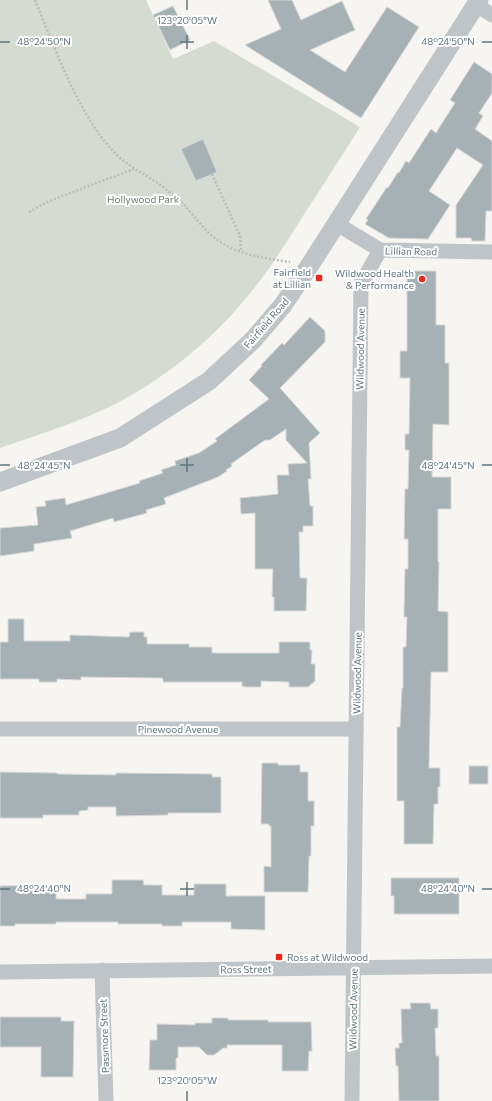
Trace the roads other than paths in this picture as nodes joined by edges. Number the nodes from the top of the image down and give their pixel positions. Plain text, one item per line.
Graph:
1 (478, 2) edge
2 (492, 15) edge
3 (337, 224) junction
4 (380, 250) junction
5 (492, 252) edge
6 (0, 482) edge
7 (0, 729) edge
8 (356, 729) junction
9 (492, 966) edge
10 (353, 968) junction
11 (102, 970) junction
12 (0, 972) edge
13 (106, 1101) edge
14 (352, 1101) edge

1 - 2 street
1 - 3 street, Fairfield Road
3 - 4 street, Lillian Road
3 - 6 street, Fairfield Road
4 - 5 street, Lillian Road
4 - 8 street, Wildwood Avenue
7 - 8 street, Pinewood Avenue
8 - 10 street, Wildwood Avenue
9 - 10 street, Ross Street
10 - 11 street, Ross Street
10 - 14 street, Wildwood Avenue
11 - 12 street, Ross Street
11 - 13 street, Passmore Street

